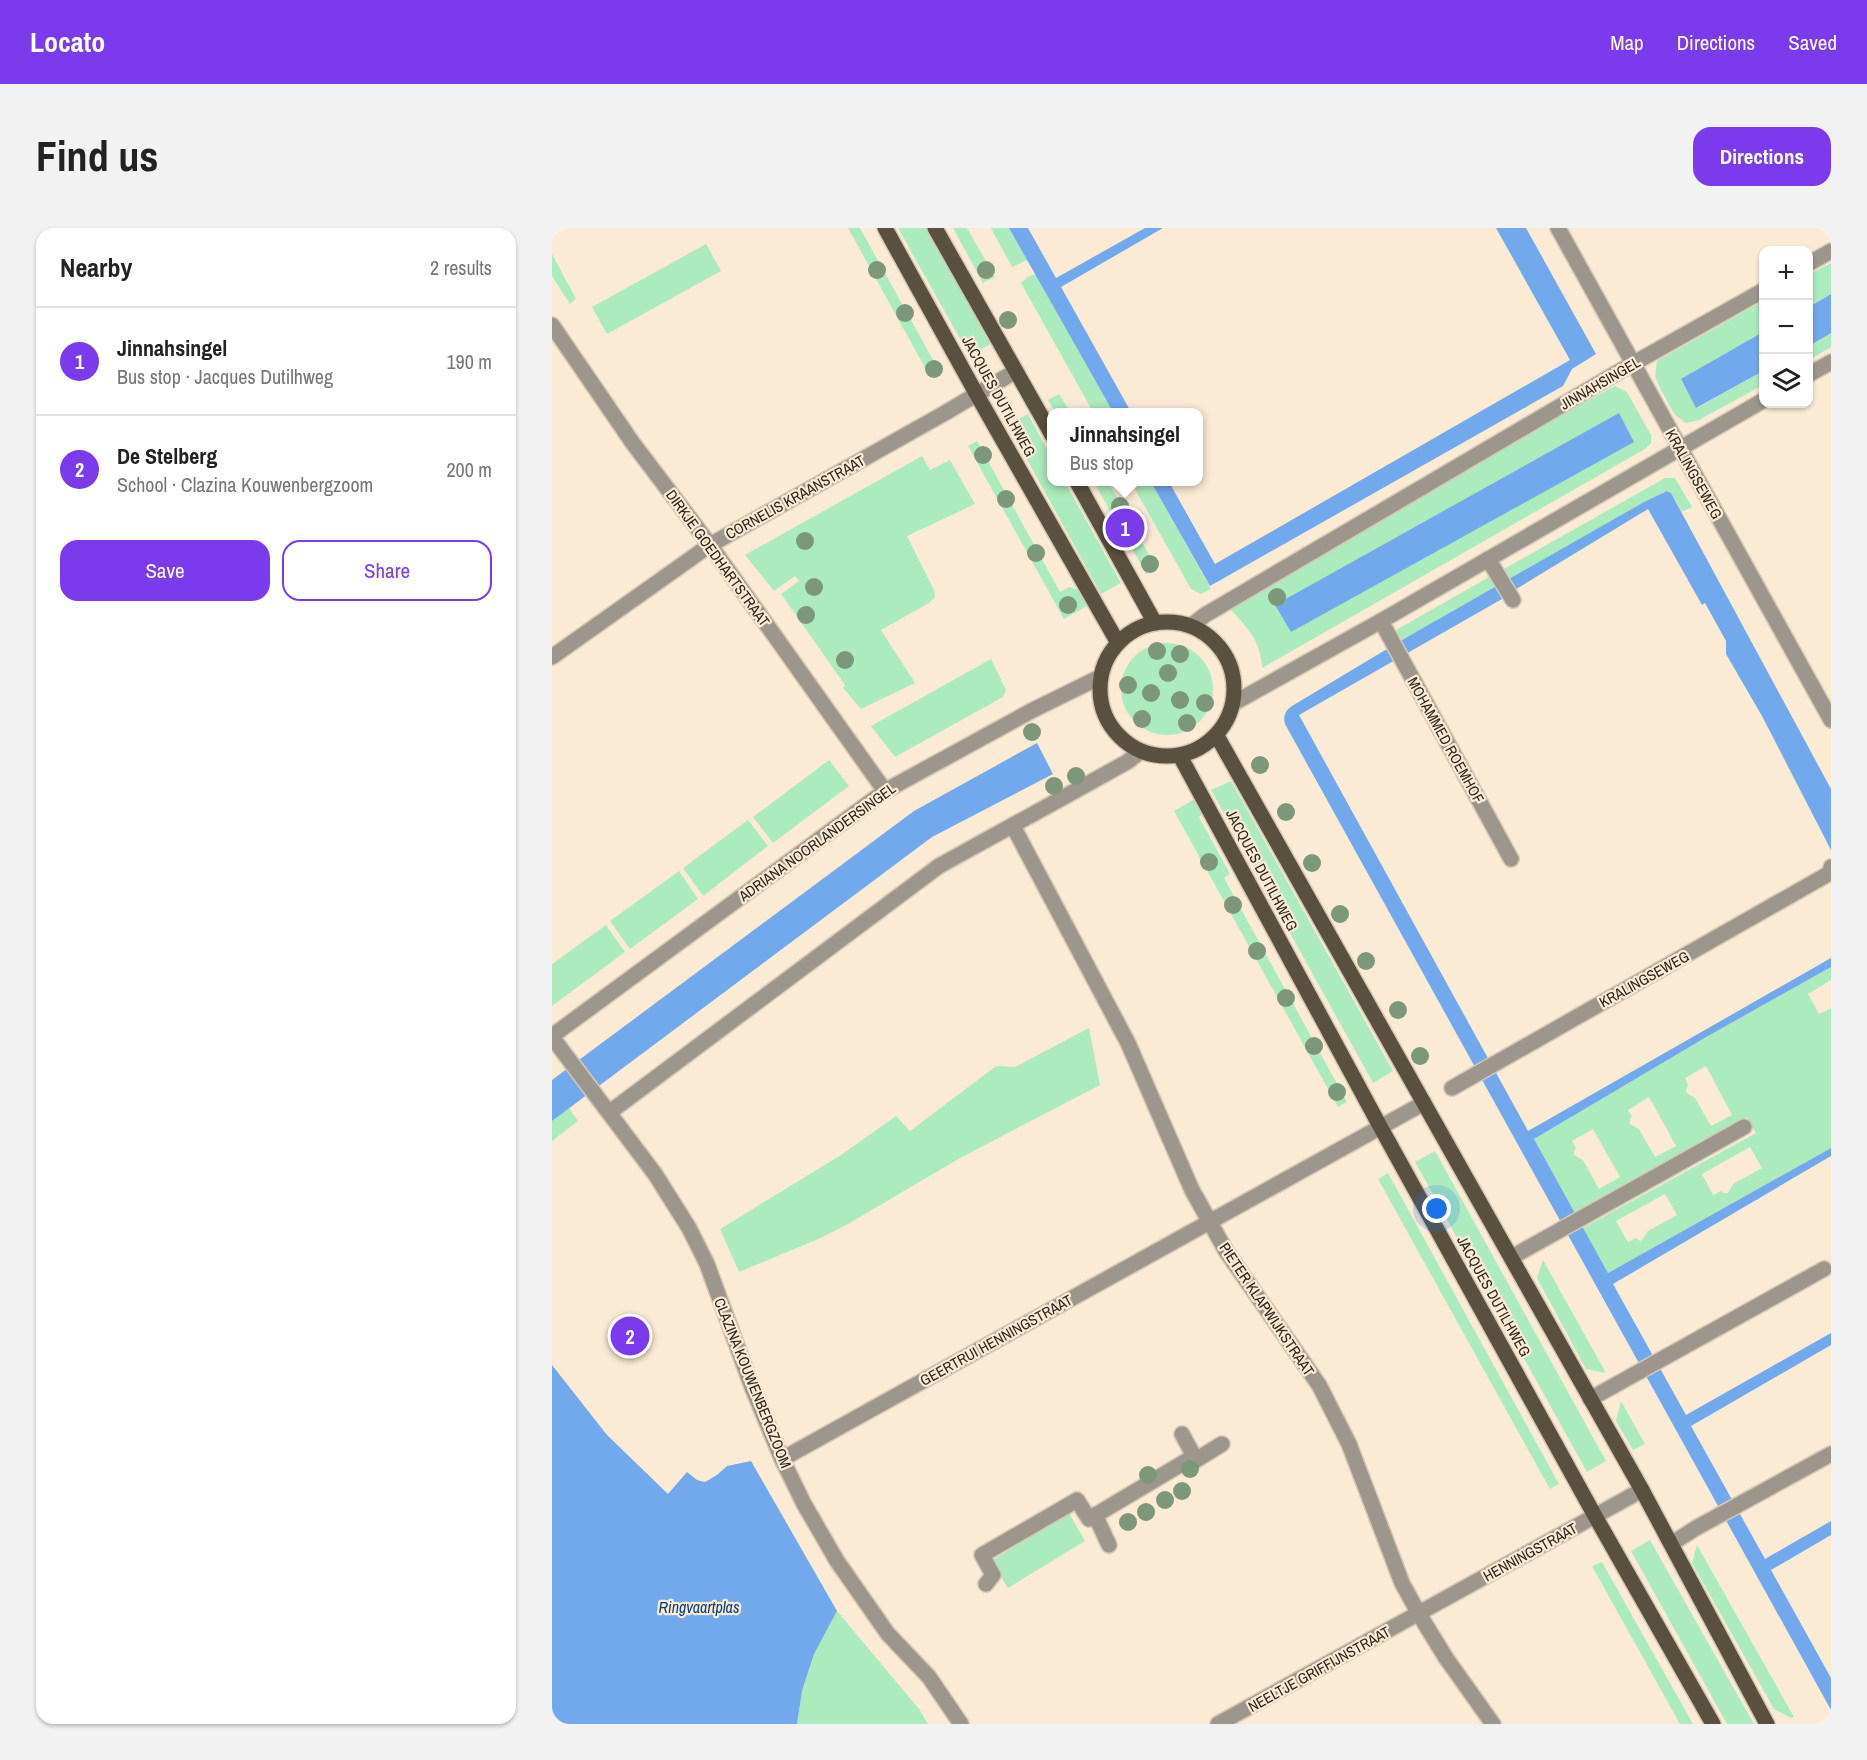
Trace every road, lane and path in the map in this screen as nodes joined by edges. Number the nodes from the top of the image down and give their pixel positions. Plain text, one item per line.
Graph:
1 (885, 228) edge
2 (935, 228) edge
3 (1558, 228) edge
4 (1831, 251) edge
5 (1813, 262) edge
6 (1759, 293) edge
7 (552, 325) edge
8 (558, 347) edge
9 (1831, 362) edge
10 (1633, 364) junction
11 (1016, 371) junction
12 (1813, 373) edge
13 (977, 394) junction
14 (1759, 403) edge
15 (1047, 426) edge
16 (1680, 448) junction
17 (1079, 486) edge
18 (710, 544) junction
19 (1488, 559) junction
20 (1508, 593) dead end
21 (1381, 621) junction
22 (1155, 622) junction
23 (1191, 626) junction
24 (1118, 643) junction
25 (552, 657) edge
26 (1100, 677) junction
27 (1234, 703) junction
28 (1831, 720) edge
29 (1217, 736) junction
30 (1140, 752) junction
31 (1180, 756) junction
32 (885, 790) junction
33 (1013, 826) junction
34 (1511, 859) dead end
35 (1831, 867) edge
36 (552, 1036) edge
37 (1452, 1088) dead end
38 (1424, 1103) junction
39 (610, 1112) junction
40 (1744, 1127) dead end
41 (1381, 1128) junction
42 (1210, 1221) junction
43 (1512, 1257) junction
44 (1824, 1269) dead end
45 (1590, 1399) junction
46 (1182, 1434) dead end
47 (1222, 1444) dead end
48 (1831, 1454) edge
49 (782, 1459) junction
50 (1196, 1460) junction
51 (1642, 1490) junction
52 (1095, 1515) junction
53 (1595, 1516) junction
54 (1671, 1544) junction
55 (1109, 1545) dead end
56 (986, 1584) dead end
57 (1419, 1614) junction
58 (961, 1724) edge
59 (1218, 1724) edge
60 (1493, 1724) edge
61 (1713, 1724) edge
62 (1767, 1724) edge

1 - 13 main road, JACQUES DUTILHWEG
2 - 11 main road, JACQUES DUTILHWEG
3 - 10 street, KRALINGSEWEG
4 - 5 street
6 - 10 street, JINNAHSINGEL
7 - 8 street, DIRKJE GOEDHARTSTRAAT
8 - 18 street, DIRKJE GOEDHARTSTRAAT
9 - 12 street
10 - 16 street, KRALINGSEWEG
10 - 23 street, JINNAHSINGEL
11 - 13 street, CORNELIS KRAANSTRAAT
11 - 15 main road, JACQUES DUTILHWEG
13 - 18 street, CORNELIS KRAANSTRAAT
13 - 24 main road, JACQUES DUTILHWEG
14 - 16 street
16 - 19 street
16 - 28 street, KRALINGSEWEG
17 - 22 main road
18 - 25 street, CORNELIS KRAANSTRAAT
18 - 32 street, DIRKJE GOEDHARTSTRAAT
19 - 20 street
19 - 21 street
21 - 27 street
21 - 34 street, MOHAMMED ROEMHOF
22 - 23 main road
22 - 24 main road
23 - 27 main road
24 - 26 main road
26 - 30 main road
26 - 32 street, ADRIANA NOORLANDERSINGEL
27 - 29 main road
29 - 31 main road
29 - 38 main road, JACQUES DUTILHWEG
30 - 31 main road
30 - 33 street
31 - 41 main road, JACQUES DUTILHWEG
32 - 36 street, ADRIANA NOORLANDERSINGEL
33 - 39 street
33 - 42 street, PIETER KLAPWIJKSTRAAT
35 - 37 street, KRALINGSEWEG
36 - 39 street, CLAZINA KOUWENBERGZOOM
38 - 41 street
38 - 43 main road, JACQUES DUTILHWEG
39 - 49 street, CLAZINA KOUWENBERGZOOM
40 - 43 street
41 - 42 street
41 - 53 main road, JACQUES DUTILHWEG
42 - 49 street, GEERTRUI HENNINGSTRAAT
42 - 57 street, PIETER KLAPWIJKSTRAAT
43 - 45 main road, JACQUES DUTILHWEG
44 - 45 street
45 - 51 main road, JACQUES DUTILHWEG
46 - 50 street
47 - 50 street
48 - 54 street
49 - 58 street, CLAZINA KOUWENBERGZOOM
50 - 52 street
51 - 53 street, HENNINGSTRAAT
51 - 54 main road, JACQUES DUTILHWEG
52 - 55 street
52 - 56 street
53 - 57 street, HENNINGSTRAAT
53 - 61 main road, JACQUES DUTILHWEG
54 - 62 main road, JACQUES DUTILHWEG
57 - 59 street, NEELTJE GRIFFIJNSTRAAT
57 - 60 street, PIETER KLAPWIJKSTRAAT

